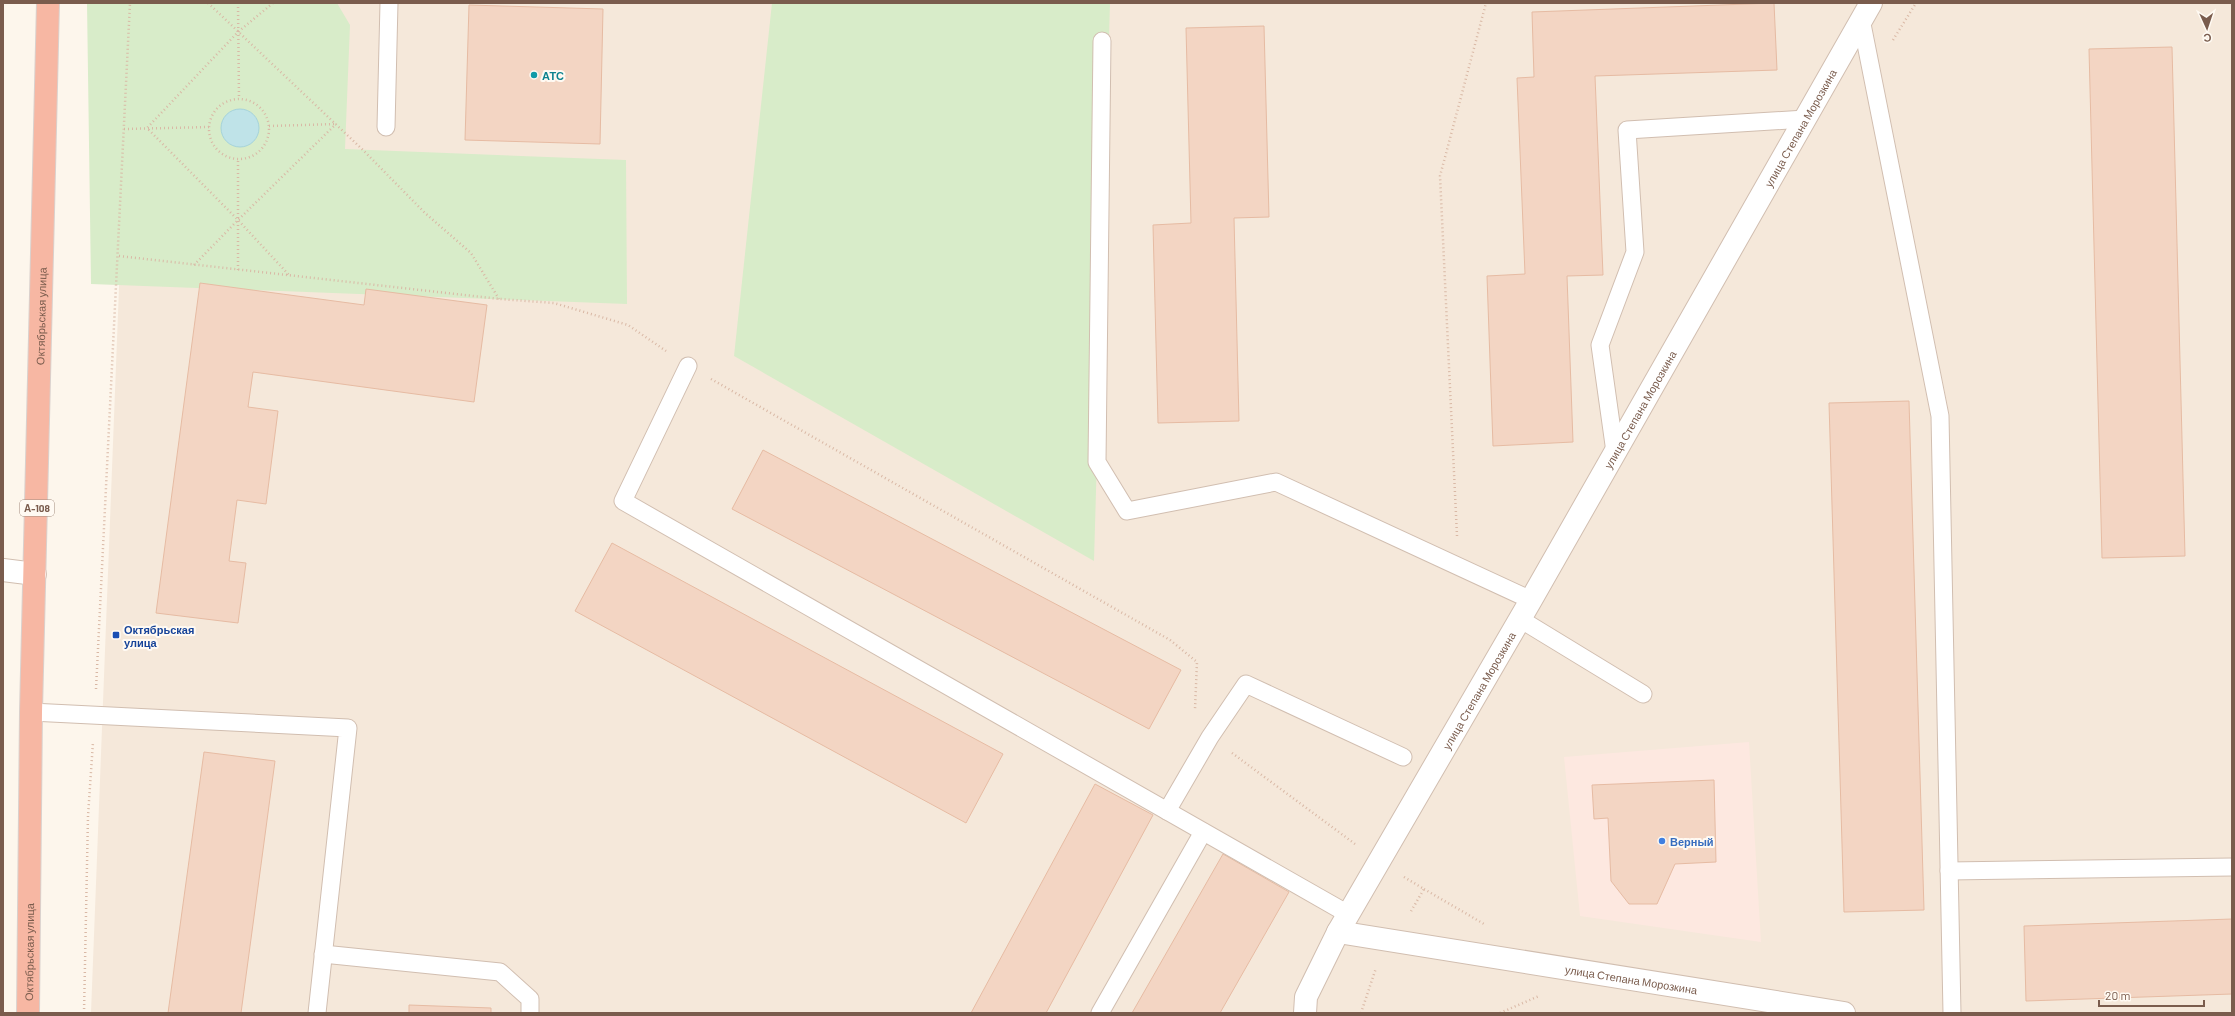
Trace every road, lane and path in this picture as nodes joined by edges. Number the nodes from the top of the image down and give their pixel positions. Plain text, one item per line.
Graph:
1 (48, 3) edge
2 (130, 3) edge
3 (208, 3) edge
4 (238, 3) edge
5 (273, 3) edge
6 (389, 3) edge
7 (1486, 3) edge
8 (1866, 11) edge
9 (238, 32) junction
10 (1102, 41) dead end
11 (239, 99) junction
12 (1804, 119) junction
13 (336, 124) junction
14 (269, 126) junction
15 (209, 127) junction
16 (386, 127) dead end
17 (147, 128) junction
18 (124, 129) junction
19 (238, 158) junction
20 (238, 220) junction
21 (119, 256) junction
22 (194, 265) junction
23 (238, 270) junction
24 (290, 276) junction
25 (500, 299) junction
26 (688, 366) junction
27 (1615, 452) junction
28 (1459, 567) junction
29 (3, 570) edge
30 (35, 574) junction
31 (1531, 600) junction
32 (1520, 619) junction
33 (1643, 694) dead end
34 (32, 712) junction
35 (94, 715) junction
36 (1210, 737) junction
37 (1403, 757) dead end
38 (1167, 811) junction
39 (1203, 832) junction
40 (1379, 862) junction
41 (2232, 867) edge
42 (1949, 871) junction
43 (1343, 923) junction
44 (1393, 941) junction
45 (323, 954) junction
46 (1540, 995) dead end
47 (28, 1013) edge
48 (84, 1013) edge
49 (317, 1013) edge
50 (530, 1013) edge
51 (1100, 1013) edge
52 (1304, 1013) edge
53 (1361, 1013) edge
54 (1500, 1013) edge
55 (1844, 1013) edge
56 (1952, 1013) edge

1 - 30 highway, Октябрьская улица / А-108
2 - 18 path
3 - 9 path
4 - 9 path
5 - 9 path
6 - 16 lane
7 - 28 path
8 - 12 street, улица Степана Морозкина
8 - 42 lane
9 - 11 path
9 - 13 path
9 - 17 path
10 - 28 lane
11 - 14 path
11 - 15 path
12 - 27 street, улица Степана Морозкина
12 - 27 lane
13 - 14 path
13 - 20 path
13 - 25 path
14 - 19 path
15 - 17 path
15 - 19 path
17 - 18 path
17 - 20 path
18 - 21 path
19 - 20 path
20 - 22 path
20 - 23 path
20 - 24 path
21 - 22 path
21 - 35 path
22 - 23 path
23 - 24 path
24 - 25 path
25 - 26 path
26 - 36 path
26 - 38 lane
27 - 31 street, улица Степана Морозкина
28 - 31 lane
29 - 30 street
30 - 34 highway, Октябрьская улица / А-108
31 - 32 street, улица Степана Морозкина
32 - 33 lane
32 - 40 street, улица Степана Морозкина
34 - 35 lane
34 - 47 highway, Октябрьская улица / А-108
35 - 45 lane
35 - 48 path
36 - 37 lane
36 - 38 lane
36 - 40 path
38 - 39 lane
39 - 43 lane
39 - 51 lane
40 - 43 street, улица Степана Морозкина
40 - 44 path
41 - 42 lane
42 - 56 lane
43 - 44 street, улица Степана Морозкина
43 - 52 street
44 - 53 path
44 - 55 street, улица Степана Морозкина
45 - 49 lane
45 - 50 lane
46 - 54 path

